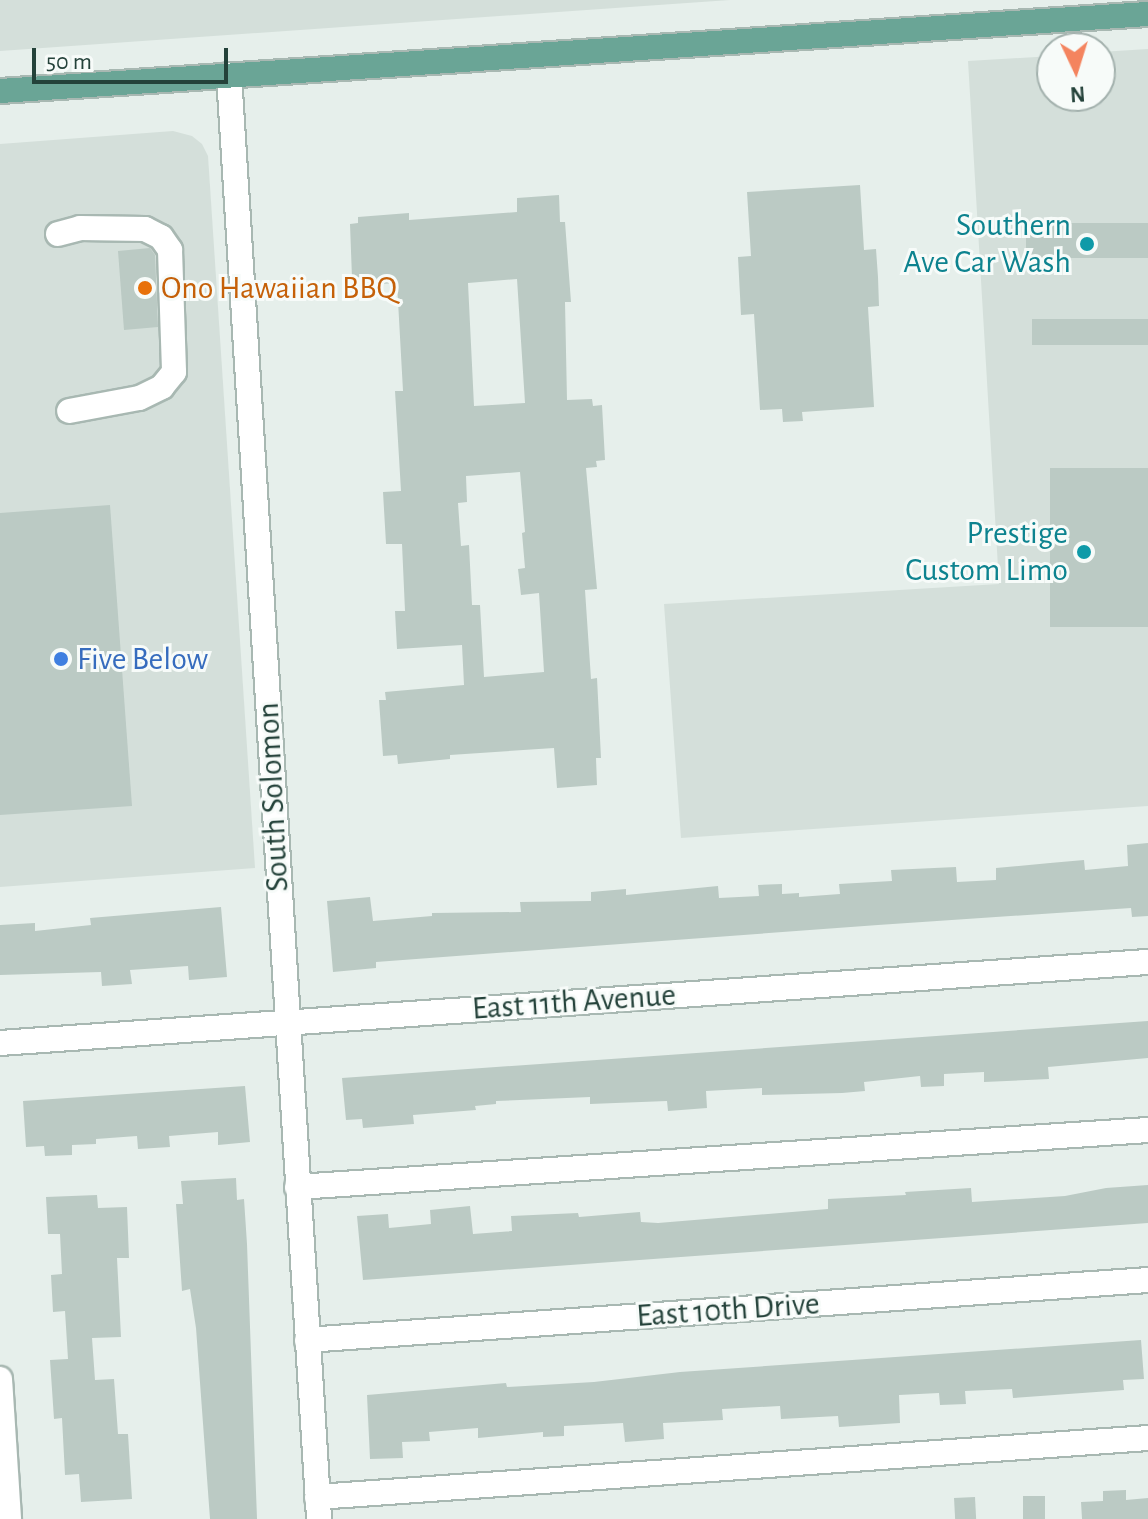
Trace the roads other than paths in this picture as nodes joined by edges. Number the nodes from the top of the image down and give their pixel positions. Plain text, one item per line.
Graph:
1 (1148, 14) edge
2 (229, 75) junction
3 (0, 91) edge
4 (58, 234) dead end
5 (69, 411) dead end
6 (1148, 962) edge
7 (286, 1022) junction
8 (0, 1043) edge
9 (1148, 1130) edge
10 (297, 1187) junction
11 (1148, 1280) edge
12 (307, 1340) junction
13 (0, 1379) edge
14 (1148, 1438) edge
15 (318, 1508) edge
16 (9, 1519) edge

1 - 2 main road
2 - 3 main road
2 - 7 street, South Solomon
4 - 5 street
6 - 7 street, East 11th Avenue
7 - 8 street, East 11th Avenue
7 - 10 street, South Solomon
9 - 10 street
10 - 12 street, South Solomon
11 - 12 street, East 10th Drive
12 - 15 street, South Solomon
13 - 16 street
14 - 15 street

